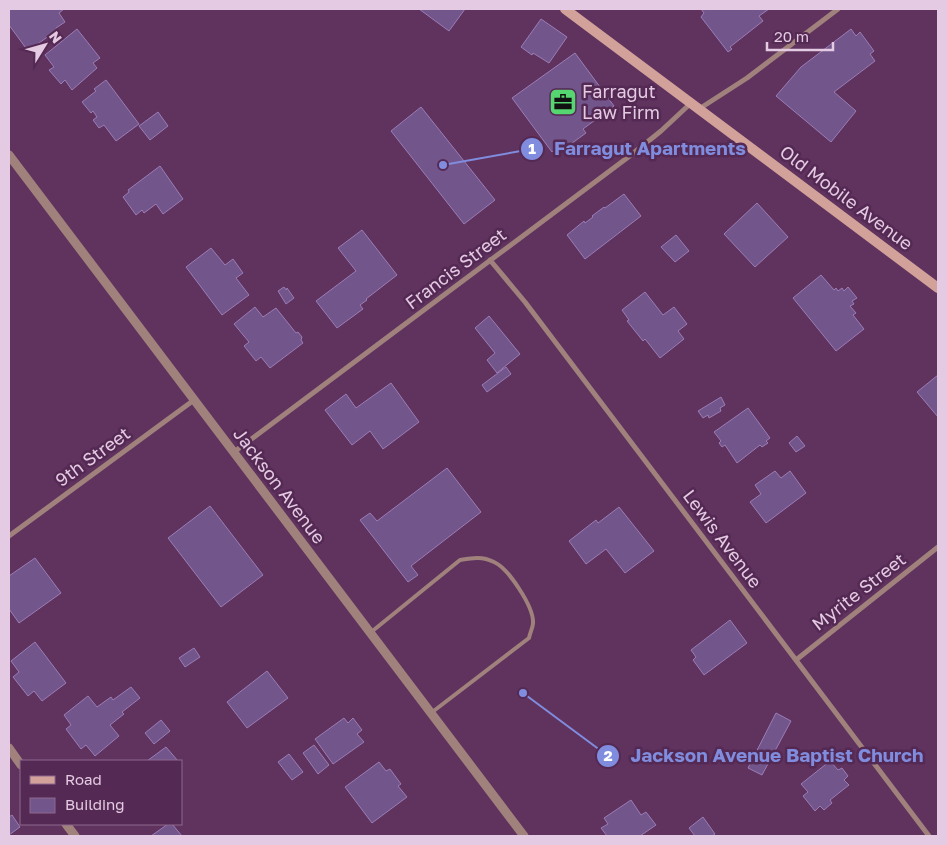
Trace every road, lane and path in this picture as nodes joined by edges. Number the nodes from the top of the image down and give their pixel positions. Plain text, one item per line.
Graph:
1 (566, 9) edge
2 (838, 9) edge
3 (695, 106) junction
4 (9, 155) edge
5 (490, 260) junction
6 (938, 288) edge
7 (194, 400) junction
8 (234, 452) junction
9 (9, 536) edge
10 (938, 547) edge
11 (370, 633) junction
12 (796, 660) junction
13 (430, 713) junction
14 (9, 748) edge
15 (20, 764) edge
16 (67, 825) edge
17 (75, 836) edge
18 (524, 836) edge
19 (930, 836) edge

1 - 3 main road, Old Mobile Avenue
2 - 3 street, Francis Street
3 - 5 street, Francis Street
3 - 6 main road, Old Mobile Avenue
4 - 7 street, Jackson Avenue
5 - 8 street, Francis Street
5 - 12 street, Lewis Avenue
7 - 8 street, Jackson Avenue
7 - 9 street, 9th Street
8 - 11 street, Jackson Avenue
10 - 12 street, Myrite Street
11 - 13 street, Jackson Avenue
11 - 13 lane
12 - 19 street, Lewis Avenue
13 - 18 street, Jackson Avenue
14 - 15 street
16 - 17 street

